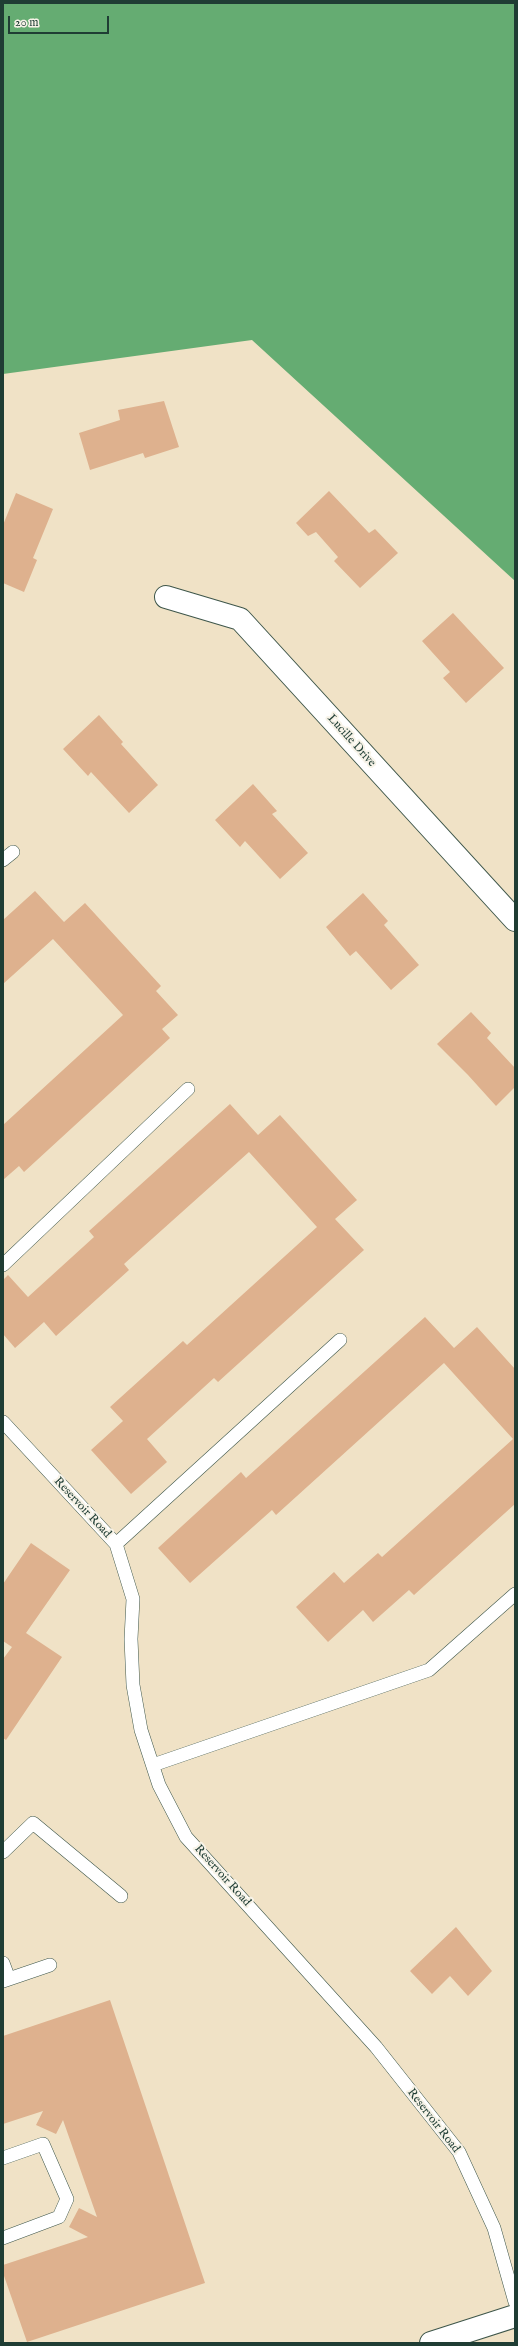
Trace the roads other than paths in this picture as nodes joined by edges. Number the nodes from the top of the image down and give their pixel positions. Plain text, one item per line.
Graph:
1 (166, 597) dead end
2 (515, 920) edge
3 (188, 1089) dead end
4 (3, 1264) edge
5 (340, 1340) dead end
6 (3, 1422) edge
7 (116, 1544) junction
8 (515, 1594) edge
9 (152, 1765) junction
10 (3, 1852) edge
11 (121, 1896) dead end
12 (3, 1963) edge
13 (50, 1966) dead end
14 (6, 1980) edge
15 (3, 2158) edge
16 (3, 2238) edge
17 (515, 2302) edge
18 (515, 2316) edge
19 (431, 2343) edge

1 - 2 street, Lucille Drive
3 - 4 lane
5 - 7 lane
6 - 7 lane, Reservoir Road
7 - 9 lane, Reservoir Road
8 - 9 lane
9 - 17 lane, Reservoir Road
10 - 11 lane
12 - 14 lane
13 - 14 lane
15 - 16 lane
18 - 19 street

